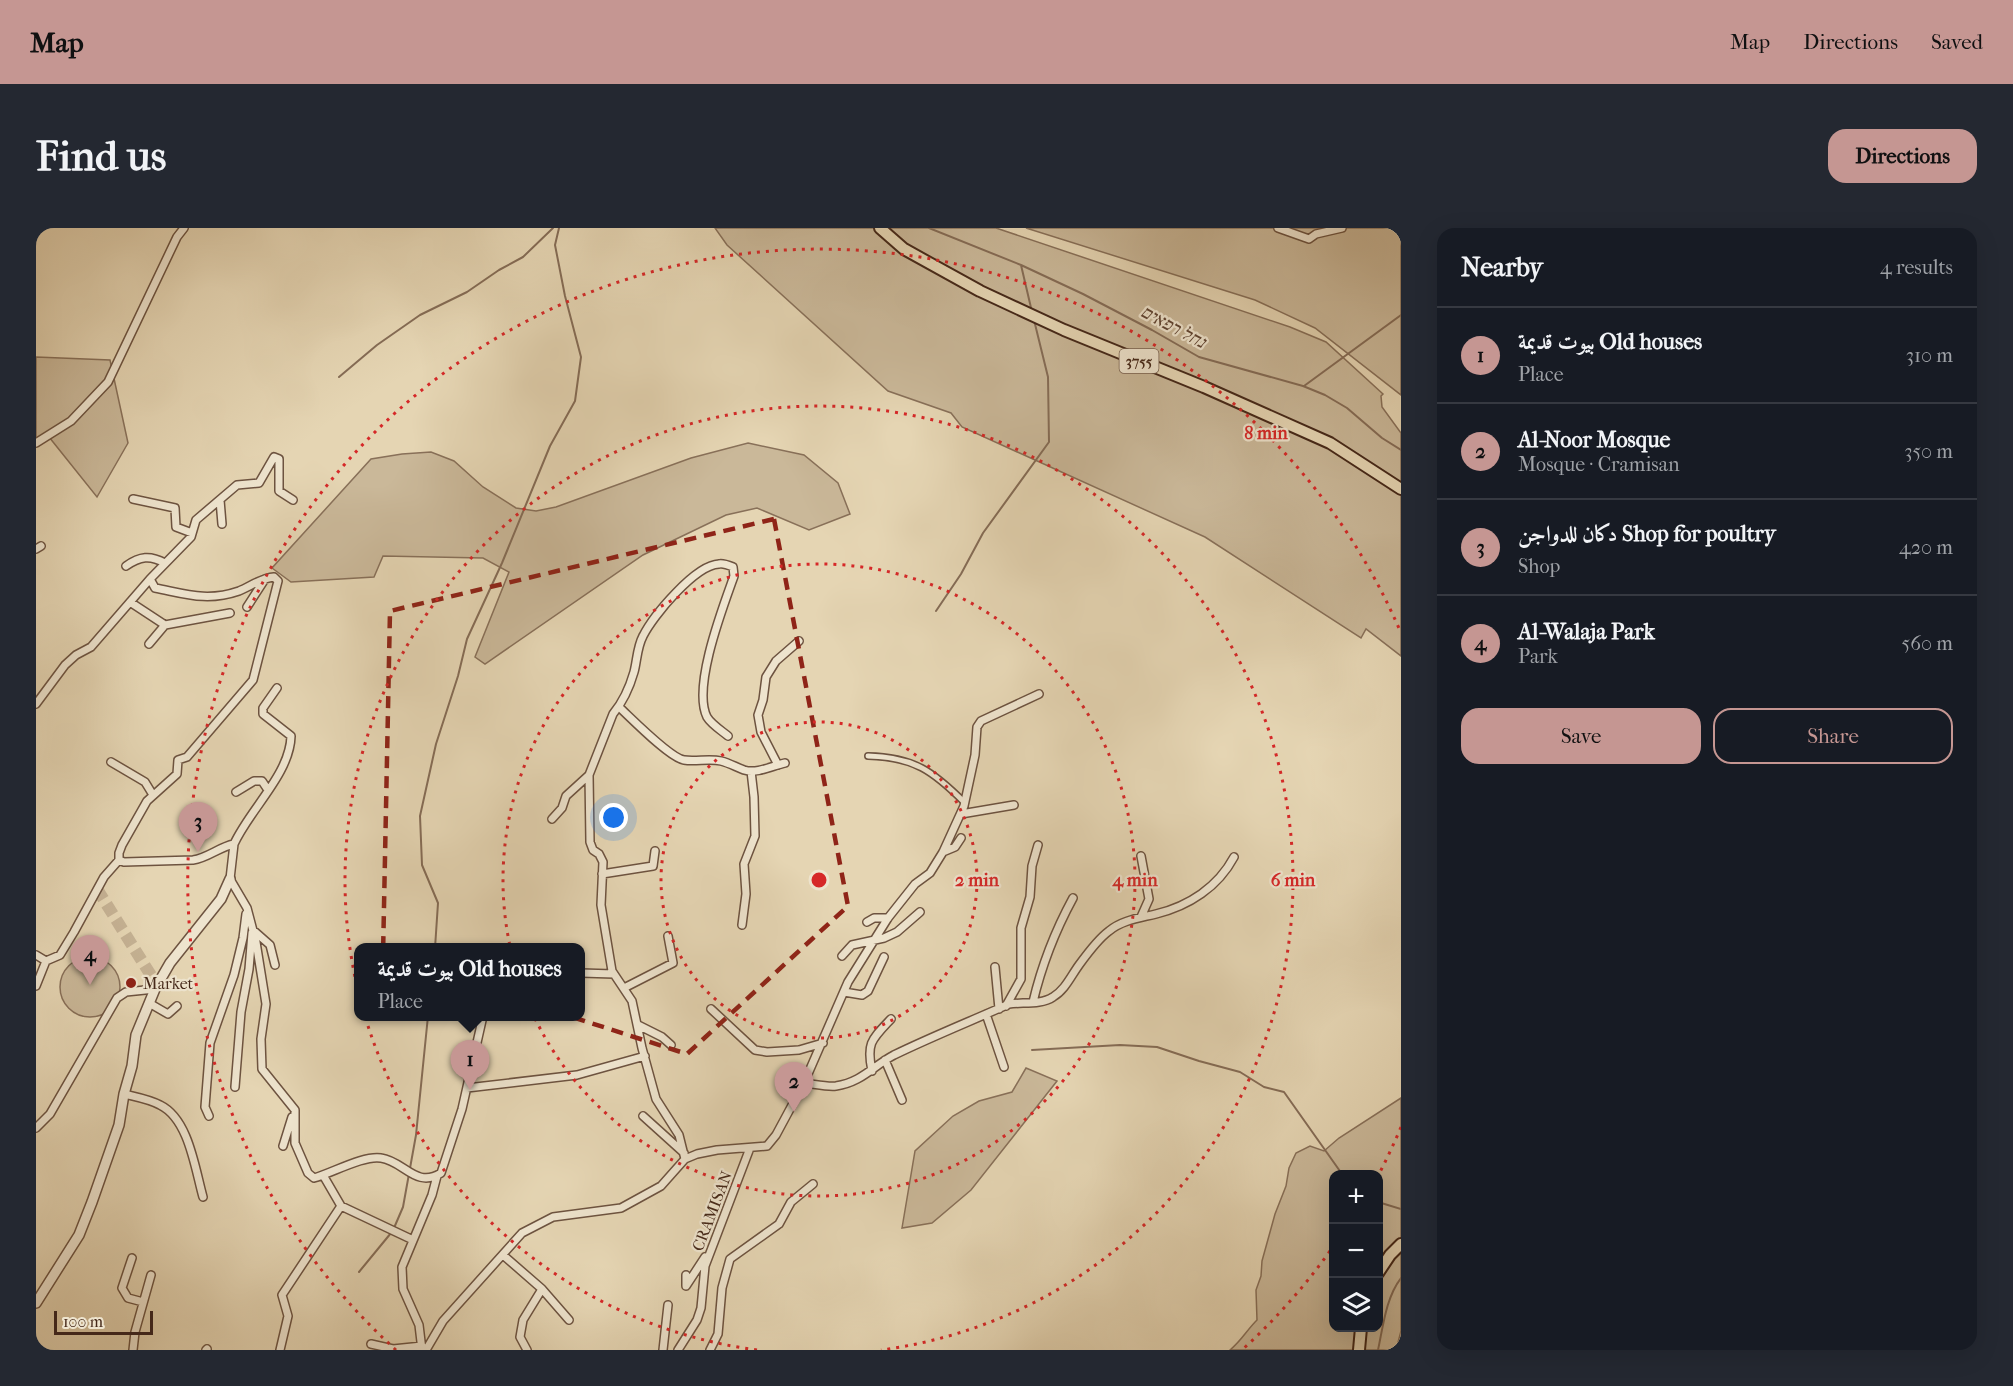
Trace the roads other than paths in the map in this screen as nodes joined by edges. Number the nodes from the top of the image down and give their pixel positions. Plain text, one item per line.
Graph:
1 (184, 228) edge
2 (880, 228) edge
3 (1278, 228) edge
4 (1342, 228) edge
5 (36, 443) edge
6 (1401, 489) edge
7 (133, 499) dead end
8 (220, 500) junction
9 (292, 500) dead end
10 (222, 524) dead end
11 (192, 533) junction
12 (165, 563) junction
13 (126, 566) dead end
14 (265, 578) junction
15 (150, 579) junction
16 (130, 602) junction
17 (247, 607) dead end
18 (230, 613) dead end
19 (165, 625) junction
20 (799, 641) dead end
21 (148, 644) dead end
22 (277, 688) dead end
23 (1039, 694) dead end
24 (36, 704) edge
25 (619, 707) junction
26 (728, 736) dead end
27 (868, 756) dead end
28 (111, 762) dead end
29 (751, 771) junction
30 (589, 775) junction
31 (268, 790) junction
32 (236, 792) dead end
33 (153, 795) junction
34 (965, 803) junction
35 (1014, 805) dead end
36 (961, 814) junction
37 (552, 819) dead end
38 (961, 838) dead end
39 (234, 844) junction
40 (1038, 845) dead end
41 (655, 851) dead end
42 (943, 852) junction
43 (1141, 856) dead end
44 (1234, 856) dead end
45 (119, 860) junction
46 (602, 874) junction
47 (230, 879) junction
48 (1073, 898) dead end
49 (247, 909) junction
50 (920, 912) dead end
51 (1141, 917) junction
52 (888, 918) junction
53 (867, 922) dead end
54 (742, 925) dead end
55 (252, 929) junction
56 (668, 936) dead end
57 (873, 942) junction
58 (36, 955) edge
59 (842, 956) dead end
60 (884, 957) dead end
61 (46, 961) junction
62 (275, 965) dead end
63 (995, 967) dead end
64 (585, 973) edge
65 (614, 974) junction
66 (36, 986) edge
67 (624, 988) junction
68 (155, 989) junction
69 (844, 993) junction
70 (1033, 1002) junction
71 (149, 1003) junction
72 (177, 1006) dead end
73 (1002, 1007) junction
74 (711, 1009) dead end
75 (986, 1014) junction
76 (891, 1019) dead end
77 (482, 1021) edge
78 (638, 1025) junction
79 (823, 1043) junction
80 (670, 1046) dead end
81 (645, 1056) junction
82 (885, 1060) junction
83 (1004, 1067) dead end
84 (872, 1071) junction
85 (804, 1083) junction
86 (235, 1087) dead end
87 (467, 1088) junction
88 (124, 1094) junction
89 (902, 1100) dead end
90 (295, 1110) junction
91 (209, 1116) dead end
92 (643, 1116) dead end
93 (36, 1128) edge
94 (283, 1146) dead end
95 (750, 1148) junction
96 (685, 1156) junction
97 (323, 1175) junction
98 (437, 1176) junction
99 (813, 1184) dead end
100 (203, 1197) dead end
101 (341, 1206) junction
102 (413, 1240) junction
103 (1401, 1244) edge
104 (711, 1247) junction
105 (503, 1255) junction
106 (132, 1258) dead end
107 (1383, 1266) edge
108 (152, 1275) dead end
109 (686, 1275) dead end
110 (542, 1289) junction
111 (143, 1302) junction
112 (36, 1303) edge
113 (668, 1305) dead end
114 (569, 1320) dead end
115 (1360, 1332) edge
116 (371, 1344) dead end
117 (423, 1349) edge
118 (133, 1350) edge
119 (280, 1350) edge
120 (526, 1350) edge
121 (663, 1350) edge
122 (678, 1350) edge
123 (710, 1350) edge
124 (1359, 1350) edge

1 - 5 street
2 - 6 main road, 3755
3 - 4 street
7 - 11 street
8 - 9 street
8 - 10 street
8 - 11 street
11 - 12 street
12 - 13 street
12 - 15 street
14 - 15 street
14 - 17 street
14 - 33 street
15 - 16 street
16 - 19 street
16 - 24 street
18 - 19 street
19 - 21 street
20 - 29 street
22 - 31 street
23 - 34 street
25 - 26 street
25 - 29 street
25 - 30 street
27 - 34 street
28 - 33 street
29 - 54 street
30 - 37 street
30 - 46 street
31 - 32 street
31 - 39 street
33 - 45 street
34 - 36 street
35 - 36 street
36 - 42 street
38 - 42 street
39 - 45 street
39 - 47 street
40 - 73 street
41 - 46 street
42 - 52 street
43 - 51 street
44 - 51 street
45 - 61 street
46 - 65 street
47 - 49 street
47 - 68 street
48 - 70 street
49 - 55 street
49 - 91 street
50 - 57 street
51 - 70 street
52 - 53 street
52 - 57 street
55 - 62 street
55 - 86 street
55 - 90 street
56 - 67 street
57 - 59 street
57 - 69 street
58 - 61 street
60 - 69 street
61 - 66 street
63 - 73 street
64 - 65 street
65 - 67 street
67 - 78 street
68 - 71 street
68 - 93 street
69 - 79 street
70 - 73 street
71 - 72 street
71 - 88 street
73 - 75 street
74 - 79 street
75 - 82 street
75 - 83 street
76 - 84 street
77 - 87 street
78 - 80 street
78 - 81 street
79 - 85 street
81 - 87 street
81 - 96 street
82 - 84 street
82 - 89 street
84 - 85 street
85 - 95 street
87 - 98 street
88 - 100 street
88 - 112 street
90 - 94 street
90 - 97 street
92 - 96 street
95 - 96 street
95 - 104 street, CRAMISAN
96 - 105 street
97 - 98 street
97 - 101 street
98 - 102 street
99 - 123 street
101 - 102 street
101 - 119 street
102 - 117 street
103 - 107 main road
104 - 109 street
104 - 122 street, CRAMISAN
105 - 110 street
105 - 117 street
106 - 111 street
108 - 111 street
110 - 114 street
110 - 120 street
111 - 118 street
113 - 121 street
115 - 124 main road
116 - 117 street

